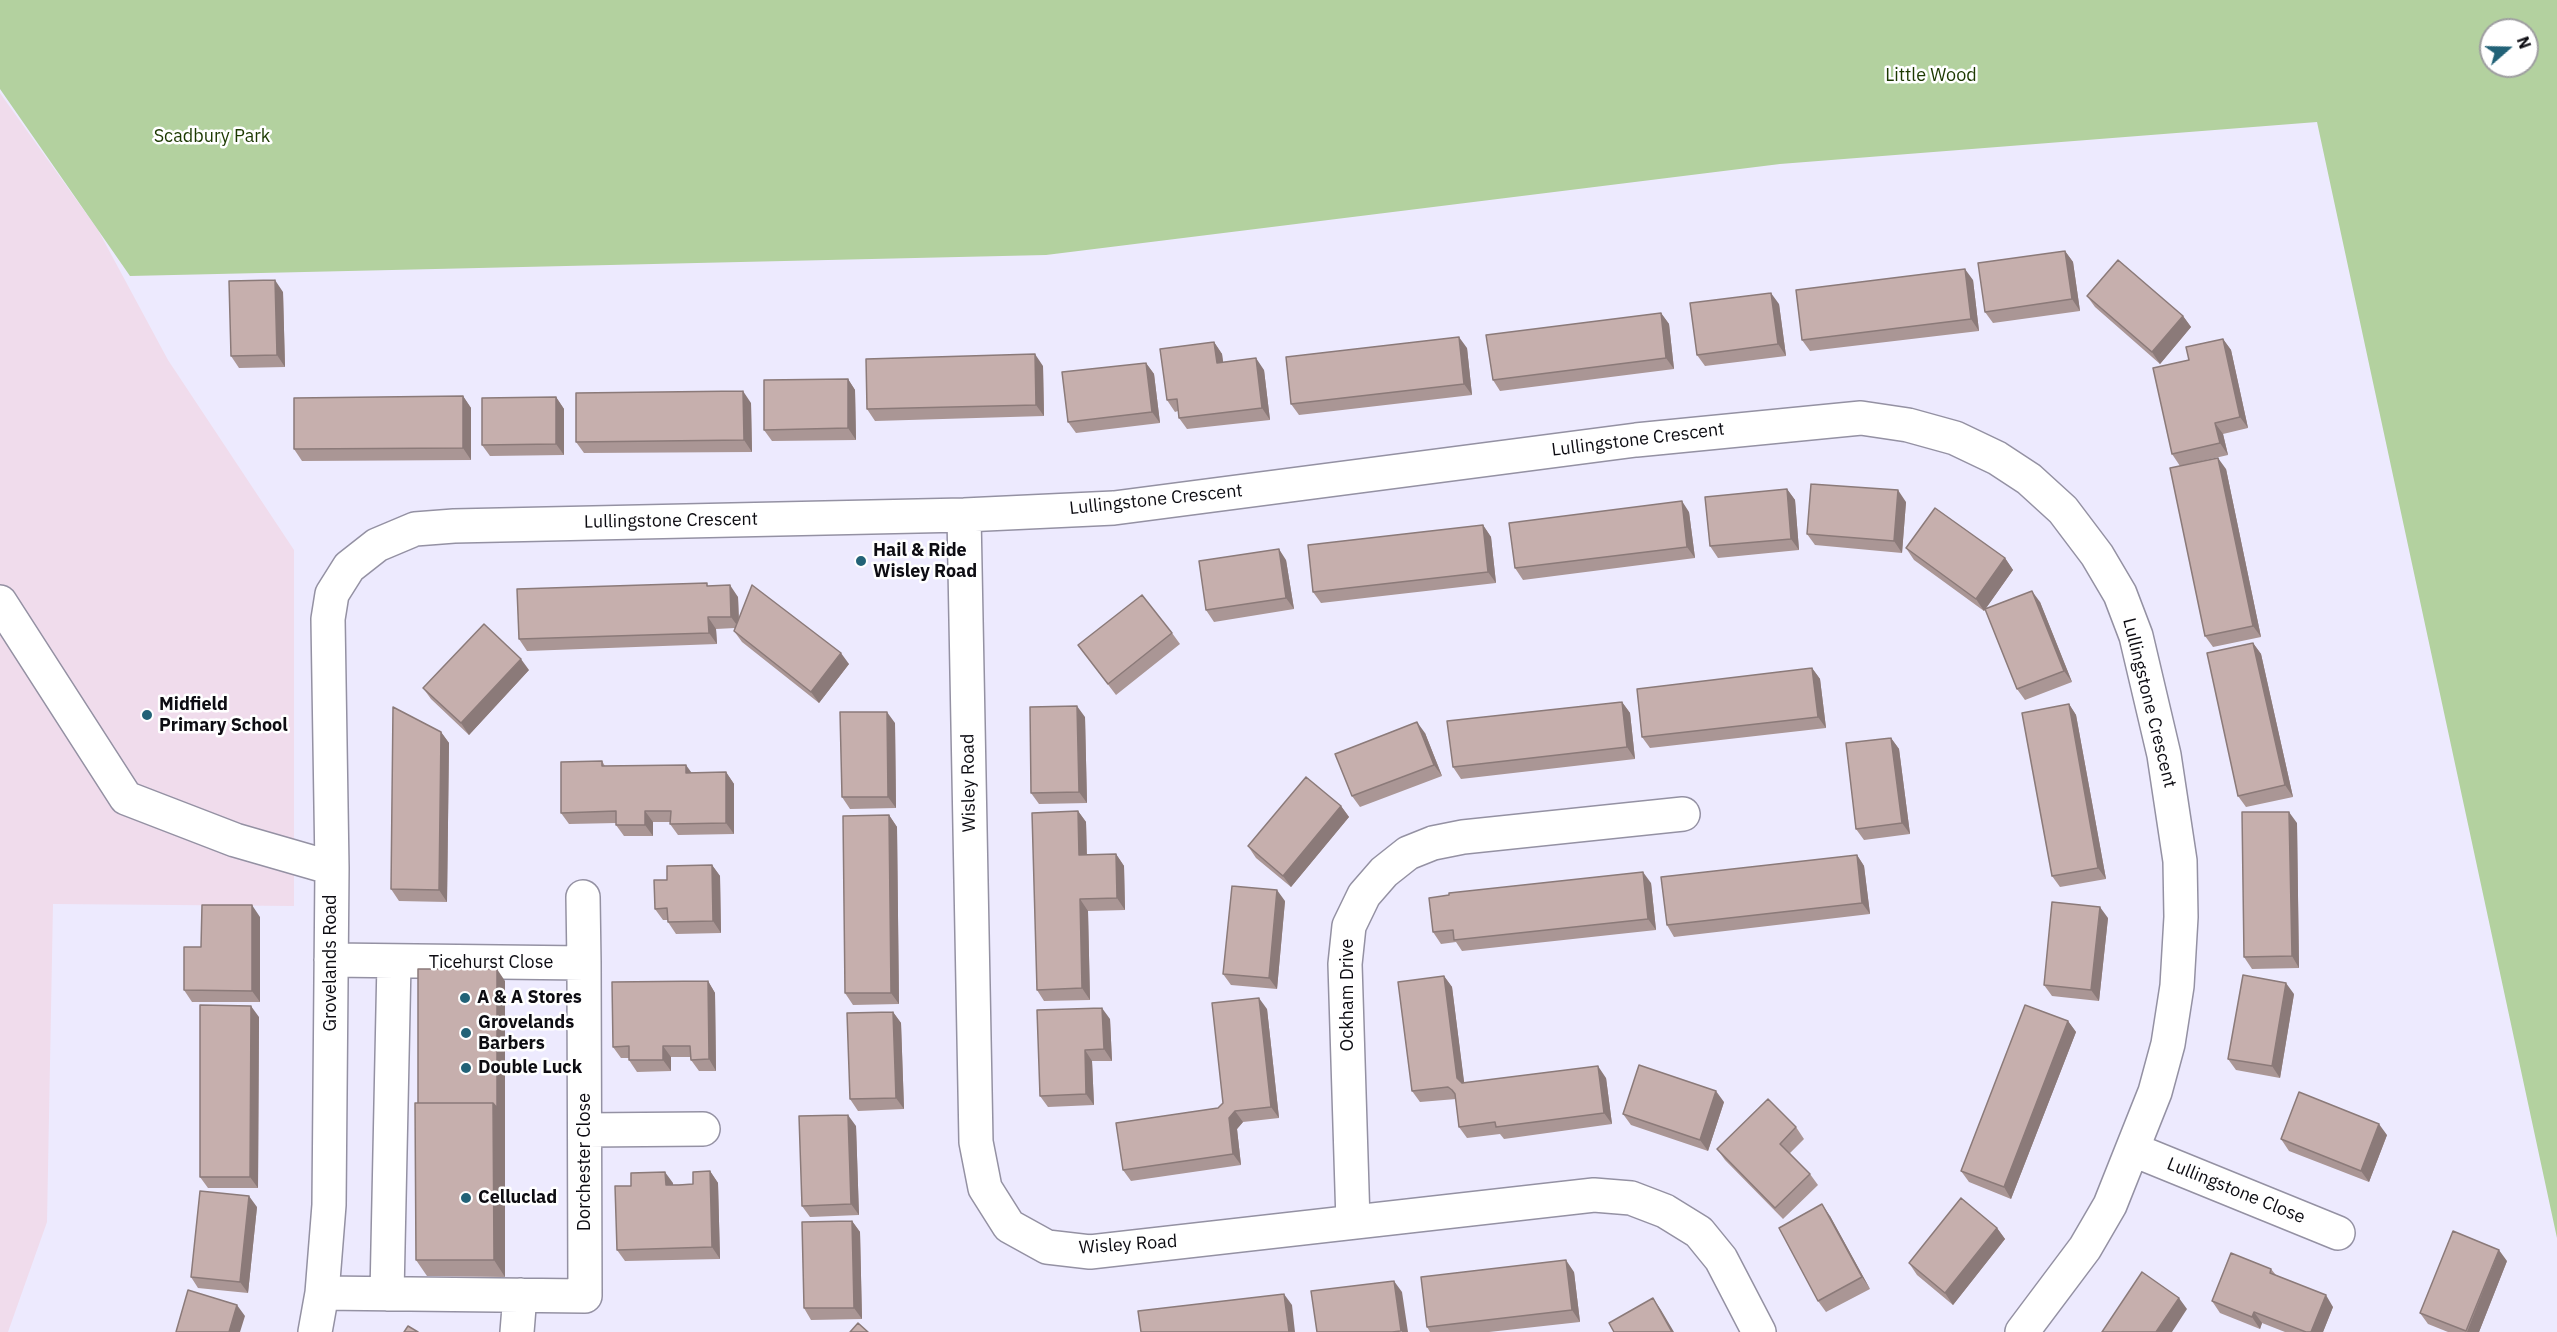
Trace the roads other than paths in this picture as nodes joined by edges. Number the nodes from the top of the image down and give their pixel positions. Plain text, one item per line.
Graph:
1 (964, 515) junction
2 (332, 594) joint
3 (0, 602) edge
4 (1683, 814) dead end
5 (332, 868) junction
6 (583, 897) dead end
7 (332, 960) junction
8 (394, 962) junction
9 (584, 963) junction
10 (703, 1129) dead end
11 (585, 1130) junction
12 (2134, 1150) junction
13 (1353, 1222) junction
14 (2338, 1233) dead end
15 (322, 1293) junction
16 (387, 1294) junction
17 (520, 1296) junction
18 (315, 1332) edge
19 (518, 1332) edge
20 (1759, 1332) edge
21 (2022, 1332) edge

1 - 2 street, Lullingstone Crescent
1 - 12 street, Lullingstone Crescent
1 - 13 street, Wisley Road
2 - 5 street, Grovelands Road
3 - 5 street
4 - 13 street, Ockham Drive
5 - 7 street, Grovelands Road
6 - 9 street
7 - 8 street, Ticehurst Close
7 - 15 street, Grovelands Road
8 - 9 street, Ticehurst Close
8 - 16 street
9 - 11 street, Dorchester Close
10 - 11 street
11 - 17 street, Dorchester Close
12 - 14 street, Lullingstone Close
12 - 21 street, Lullingstone Crescent
13 - 20 street, Wisley Road
15 - 16 street, Dorchester Close
15 - 18 street, Grovelands Road
16 - 17 street, Dorchester Close
17 - 19 street

